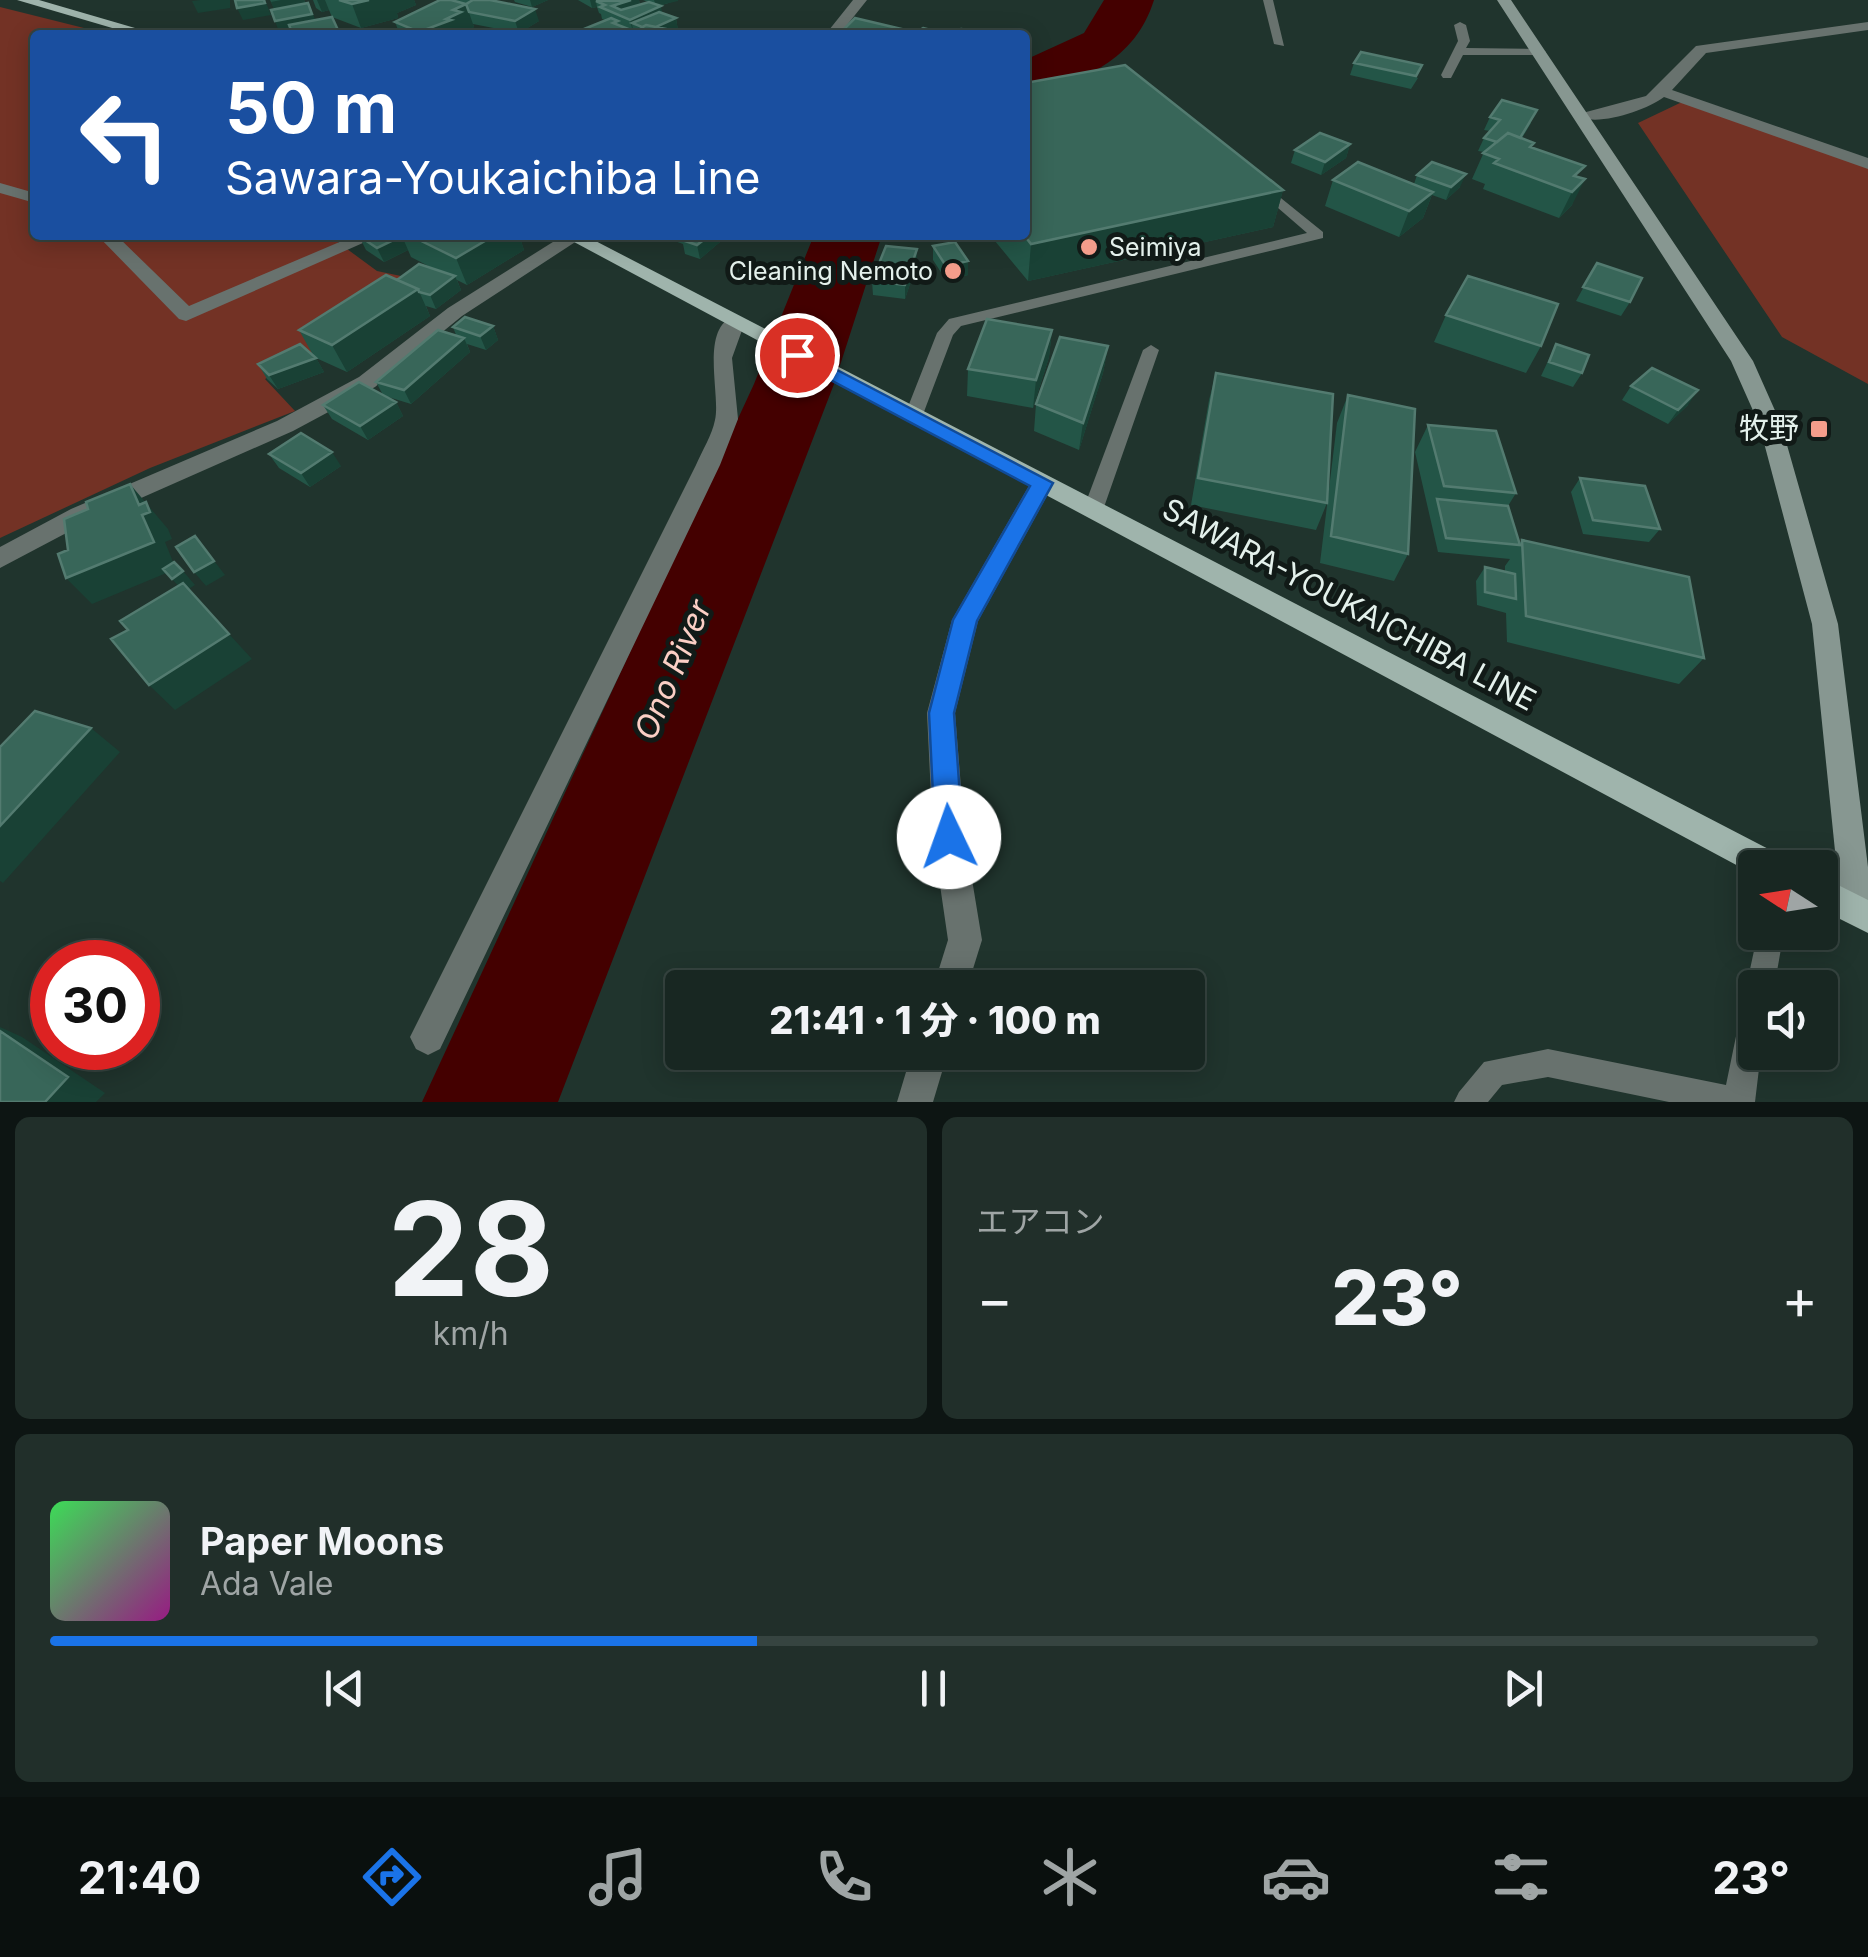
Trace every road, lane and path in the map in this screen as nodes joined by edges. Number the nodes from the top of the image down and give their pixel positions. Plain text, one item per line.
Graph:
1 (24, 0) edge
2 (860, 0) edge
3 (1268, 0) edge
4 (1504, 0) edge
5 (1460, 25) dead end
6 (1868, 26) edge
7 (134, 30) edge
8 (836, 30) edge
9 (1280, 44) dead end
10 (1459, 51) junction
11 (1540, 52) junction
12 (1447, 75) dead end
13 (1664, 92) junction
14 (1584, 115) junction
15 (1868, 164) edge
16 (1248, 175) edge
17 (0, 188) edge
18 (30, 197) edge
19 (111, 240) edge
20 (360, 240) edge
21 (568, 240) edge
22 (581, 240) edge
23 (735, 322) junction
24 (1151, 350) dead end
25 (902, 411) junction
26 (1042, 483) junction
27 (1093, 510) junction
28 (0, 558) edge
29 (1739, 850) edge
30 (1838, 901) edge
31 (1862, 914) edge
32 (956, 970) edge
33 (428, 1037) dead end
34 (925, 1070) edge
35 (1745, 1070) edge
36 (1739, 1101) edge
37 (915, 1102) edge
38 (1469, 1102) edge

1 - 7 main road
2 - 8 street
3 - 9 lane
4 - 11 street
5 - 10 lane
6 - 13 street
10 - 11 lane
10 - 12 lane
11 - 14 street
13 - 14 street
13 - 15 street
14 - 31 street
16 - 25 lane
17 - 18 street
19 - 20 street
21 - 28 street
22 - 23 main road, SAWARA-YOUKAICHIBA LINE
23 - 25 main road, SAWARA-YOUKAICHIBA LINE
23 - 33 street
24 - 27 lane
25 - 26 main road, SAWARA-YOUKAICHIBA LINE
26 - 27 main road, SAWARA-YOUKAICHIBA LINE
26 - 32 street
27 - 29 main road, SAWARA-YOUKAICHIBA LINE
30 - 31 main road
34 - 37 street
35 - 36 lane
36 - 38 lane

